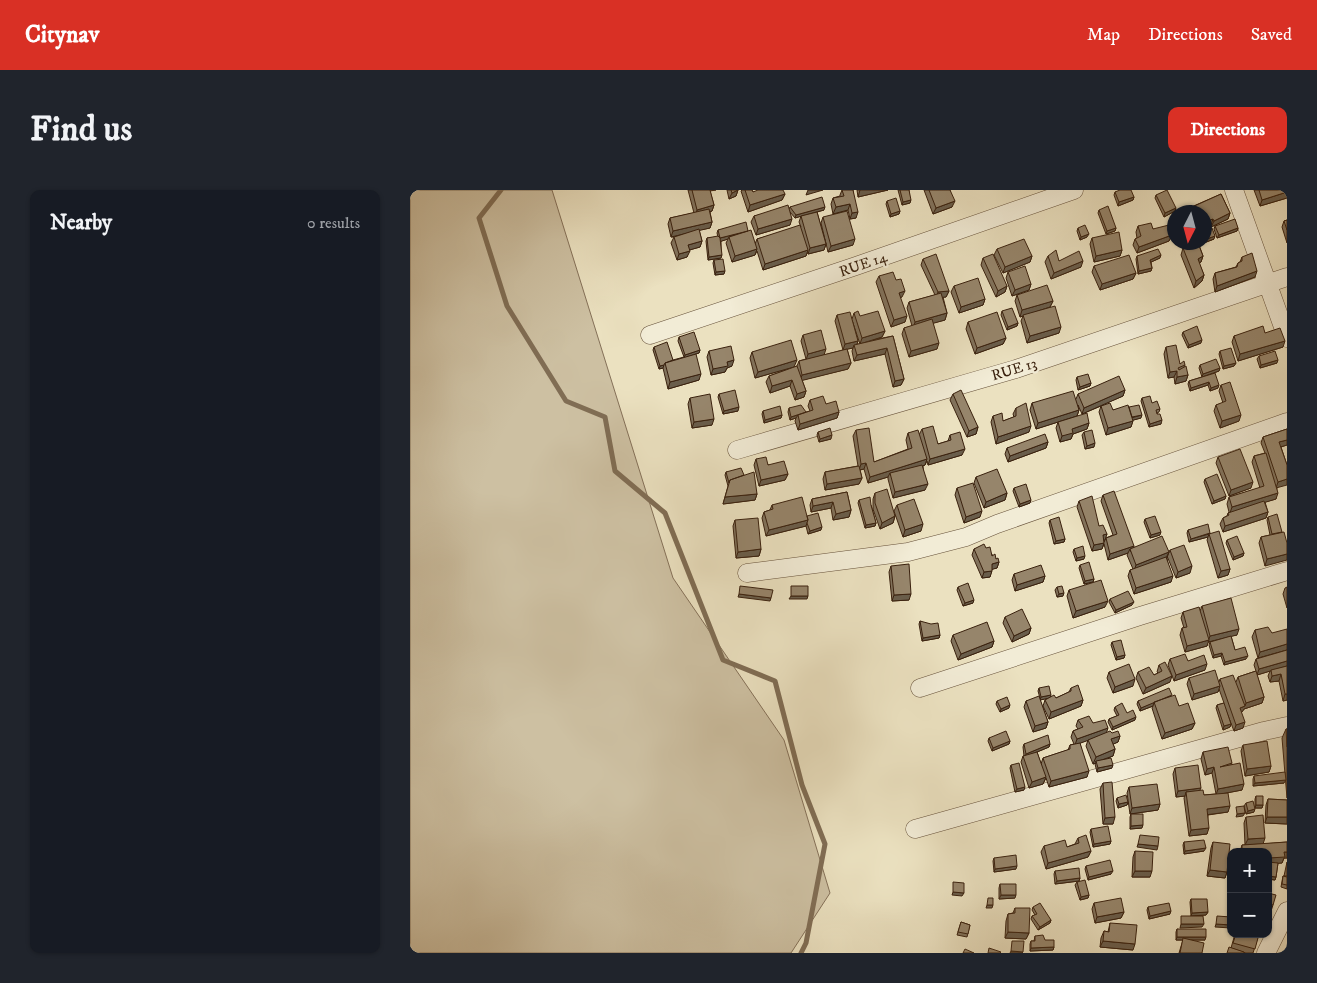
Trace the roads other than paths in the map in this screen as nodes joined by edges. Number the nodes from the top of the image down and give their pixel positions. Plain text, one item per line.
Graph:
1 (1074, 190) edge
2 (1234, 190) edge
3 (1287, 277) edge
4 (1267, 283) junction
5 (650, 335) dead end
6 (1287, 338) edge
7 (1287, 422) edge
8 (736, 450) dead end
9 (1287, 571) edge
10 (747, 572) dead end
11 (920, 688) dead end
12 (1287, 726) edge
13 (915, 829) dead end
14 (1287, 911) edge
15 (1266, 953) edge

1 - 5 street, RUE 14
2 - 4 street
3 - 4 street, RUE 13
4 - 6 street
4 - 8 street, RUE 13
7 - 10 street
9 - 11 street
12 - 13 street
14 - 15 street

